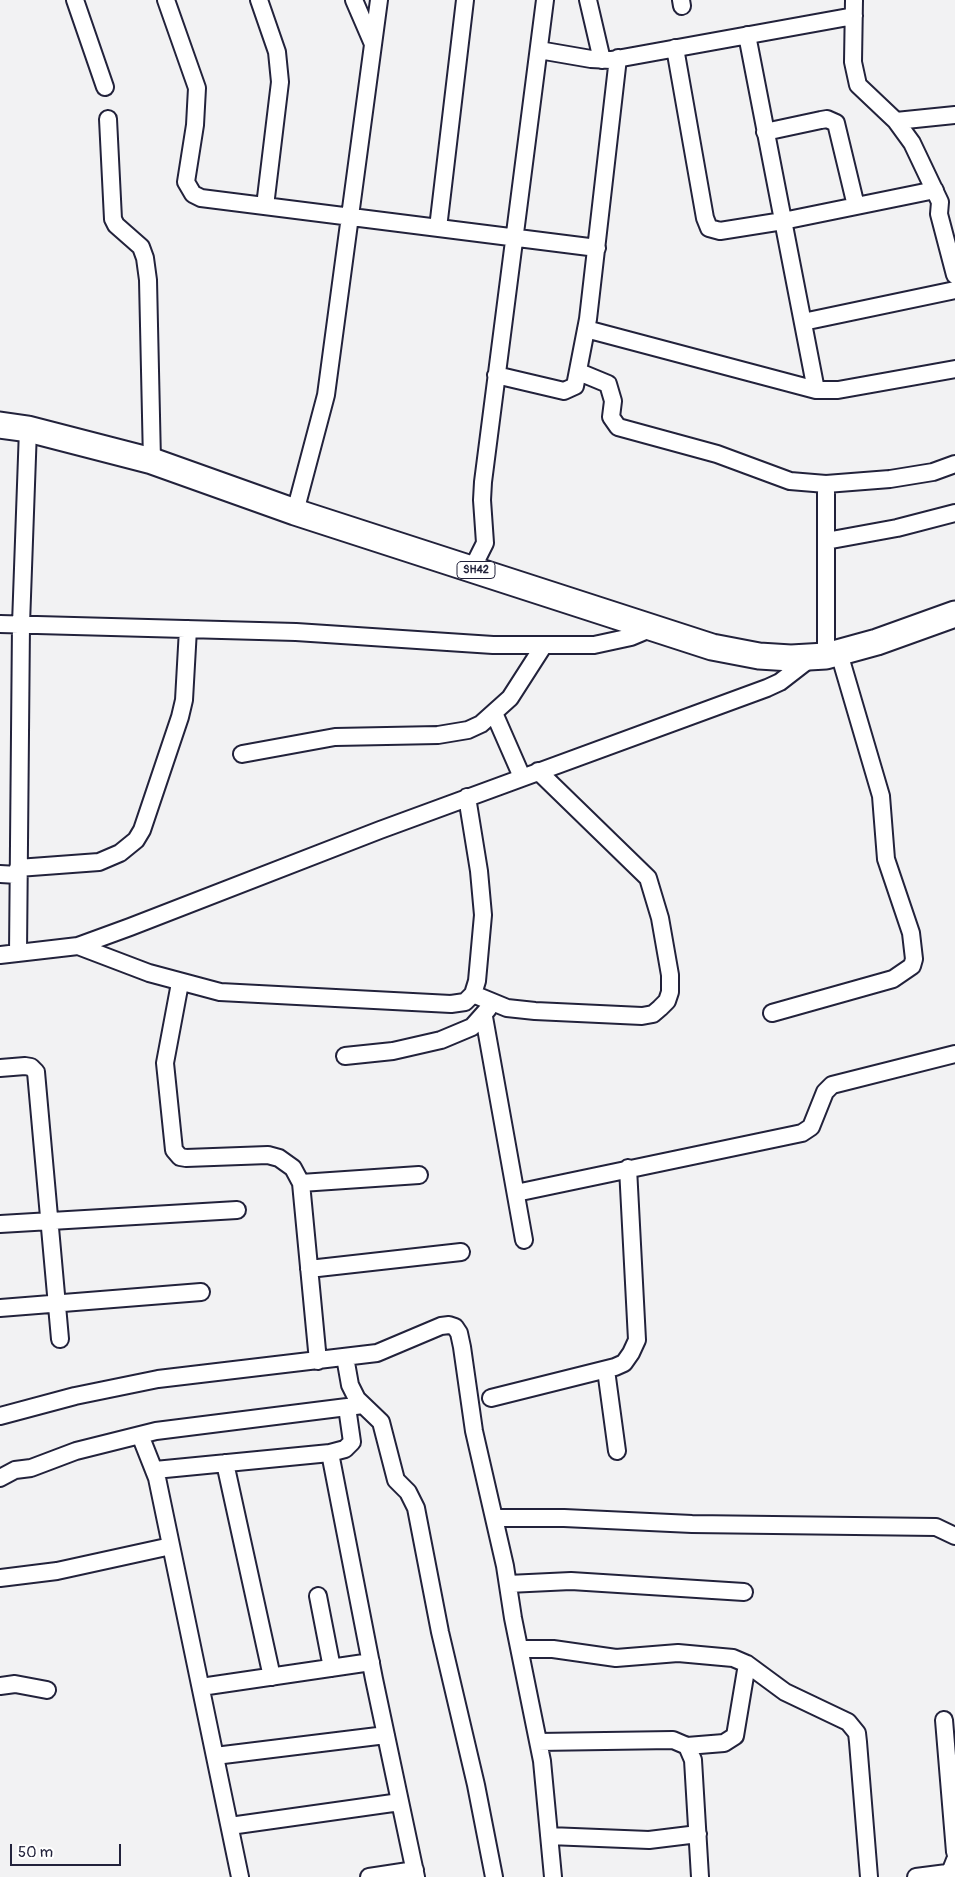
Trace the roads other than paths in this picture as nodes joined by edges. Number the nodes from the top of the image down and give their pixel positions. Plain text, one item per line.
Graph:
1 (75, 0) edge
2 (166, 0) edge
3 (258, 0) edge
4 (354, 0) edge
5 (379, 0) edge
6 (465, 0) edge
7 (545, 0) edge
8 (588, 0) edge
9 (854, 8) edge
10 (747, 35) junction
11 (373, 45) junction
12 (675, 48) junction
13 (539, 50) junction
14 (618, 58) junction
15 (602, 60) junction
16 (105, 87) dead end
17 (955, 115) edge
18 (108, 119) dead end
19 (896, 121) junction
20 (766, 132) junction
21 (943, 196) edge
22 (265, 206) junction
23 (856, 206) junction
24 (351, 217) junction
25 (783, 221) junction
26 (438, 228) junction
27 (516, 238) junction
28 (597, 248) junction
29 (955, 275) edge
30 (955, 290) edge
31 (803, 322) junction
32 (586, 329) junction
33 (955, 368) edge
34 (579, 372) junction
35 (496, 375) junction
36 (816, 390) junction
37 (0, 425) edge
38 (28, 429) junction
39 (152, 461) junction
40 (955, 464) edge
41 (826, 484) junction
42 (295, 512) junction
43 (955, 512) edge
44 (826, 541) junction
45 (472, 569) junction
46 (955, 614) edge
47 (0, 624) edge
48 (21, 624) junction
49 (650, 628) junction
50 (188, 629) junction
51 (544, 645) junction
52 (825, 655) junction
53 (494, 713) junction
54 (242, 754) dead end
55 (538, 771) junction
56 (522, 777) junction
57 (467, 797) junction
58 (18, 871) junction
59 (0, 874) edge
60 (78, 946) junction
61 (18, 953) junction
62 (0, 955) edge
63 (180, 982) junction
64 (473, 994) junction
65 (488, 1010) junction
66 (772, 1013) dead end
67 (955, 1054) edge
68 (346, 1056) dead end
69 (0, 1068) edge
70 (628, 1168) junction
71 (419, 1175) dead end
72 (301, 1184) junction
73 (516, 1193) junction
74 (237, 1210) dead end
75 (50, 1220) junction
76 (0, 1224) edge
77 (524, 1240) dead end
78 (461, 1252) dead end
79 (309, 1269) junction
80 (201, 1292) dead end
81 (57, 1303) junction
82 (0, 1308) edge
83 (60, 1338) dead end
84 (345, 1357) junction
85 (318, 1360) junction
86 (606, 1370) junction
87 (491, 1398) dead end
88 (355, 1406) junction
89 (0, 1416) edge
90 (140, 1435) junction
91 (617, 1451) dead end
92 (330, 1453) junction
93 (225, 1463) junction
94 (155, 1470) junction
95 (0, 1478) edge
96 (494, 1518) junction
97 (955, 1536) edge
98 (171, 1546) junction
99 (0, 1578) edge
100 (508, 1584) junction
101 (744, 1592) dead end
102 (318, 1596) dead end
103 (520, 1649) junction
104 (371, 1662) junction
105 (747, 1664) junction
106 (332, 1668) junction
107 (272, 1677) junction
108 (0, 1686) edge
109 (201, 1687) junction
110 (47, 1690) dead end
111 (944, 1720) dead end
112 (386, 1735) junction
113 (538, 1742) junction
114 (687, 1746) junction
115 (215, 1756) junction
116 (400, 1802) junction
117 (230, 1826) junction
118 (698, 1834) junction
119 (549, 1836) junction
120 (955, 1852) edge
121 (953, 1869) edge
122 (416, 1873) edge
123 (240, 1877) edge
124 (369, 1877) edge
125 (494, 1877) edge
126 (553, 1877) edge
127 (700, 1877) edge
128 (870, 1877) edge
129 (916, 1877) edge

1 - 16 street
2 - 22 street
3 - 22 street
4 - 11 street
5 - 11 street
6 - 26 street
7 - 13 street
8 - 15 street
9 - 10 street
9 - 19 street
10 - 12 street
10 - 20 street
11 - 24 street
12 - 14 street
12 - 25 street
13 - 15 street
13 - 27 street
14 - 15 street
14 - 28 street
17 - 19 street
18 - 39 street
19 - 21 street
20 - 23 street
20 - 25 street
21 - 23 street
21 - 29 street
22 - 24 street
23 - 25 street
24 - 26 street
24 - 42 street
25 - 31 street
26 - 27 street
27 - 28 street
27 - 35 street
28 - 32 street
30 - 31 street
31 - 36 street
32 - 34 street
32 - 36 street
33 - 36 street
34 - 35 street
34 - 41 street
35 - 45 street
37 - 38 main road, SH42
38 - 39 main road, SH42
38 - 48 street
39 - 42 main road, SH42
40 - 41 street
41 - 44 street
42 - 45 main road, SH42
43 - 44 street
44 - 52 street
45 - 49 main road, SH42
46 - 52 main road, SH42
47 - 48 street
48 - 50 street
48 - 58 street
49 - 51 street
49 - 52 main road, SH42
50 - 51 street
50 - 58 street
51 - 53 street
52 - 55 street
52 - 66 street
53 - 54 street
53 - 56 street
55 - 56 street
55 - 65 street
56 - 57 street
57 - 60 street
57 - 64 street
58 - 59 street
58 - 61 street
60 - 61 street
60 - 63 street
61 - 62 street
63 - 64 street
63 - 72 street
64 - 65 street
65 - 68 street
65 - 73 street
67 - 70 street
69 - 75 street
70 - 73 street
70 - 86 street
71 - 72 street
72 - 79 street
73 - 77 street
74 - 75 street
75 - 76 street
75 - 81 street
78 - 79 street
79 - 85 street
80 - 81 street
81 - 82 street
81 - 83 street
84 - 85 street
84 - 88 street
84 - 96 street
85 - 89 street
86 - 87 street
86 - 91 street
88 - 90 street
88 - 92 street
88 - 125 street
90 - 94 street
90 - 95 street
92 - 93 street
92 - 104 street
93 - 94 street
93 - 107 street
94 - 98 street
96 - 97 street
96 - 100 street
98 - 99 street
98 - 109 street
100 - 101 street
100 - 103 street
102 - 106 street
103 - 105 street
103 - 113 street
104 - 106 street
104 - 112 street
105 - 114 street
105 - 128 street
106 - 107 street
107 - 109 street
108 - 110 street
109 - 115 street
111 - 120 street
112 - 115 street
112 - 116 street
113 - 114 street
113 - 119 street
114 - 118 street
115 - 117 street
116 - 117 street
116 - 122 street
117 - 123 street
118 - 119 street
118 - 127 street
119 - 126 street
121 - 129 street
122 - 124 street

